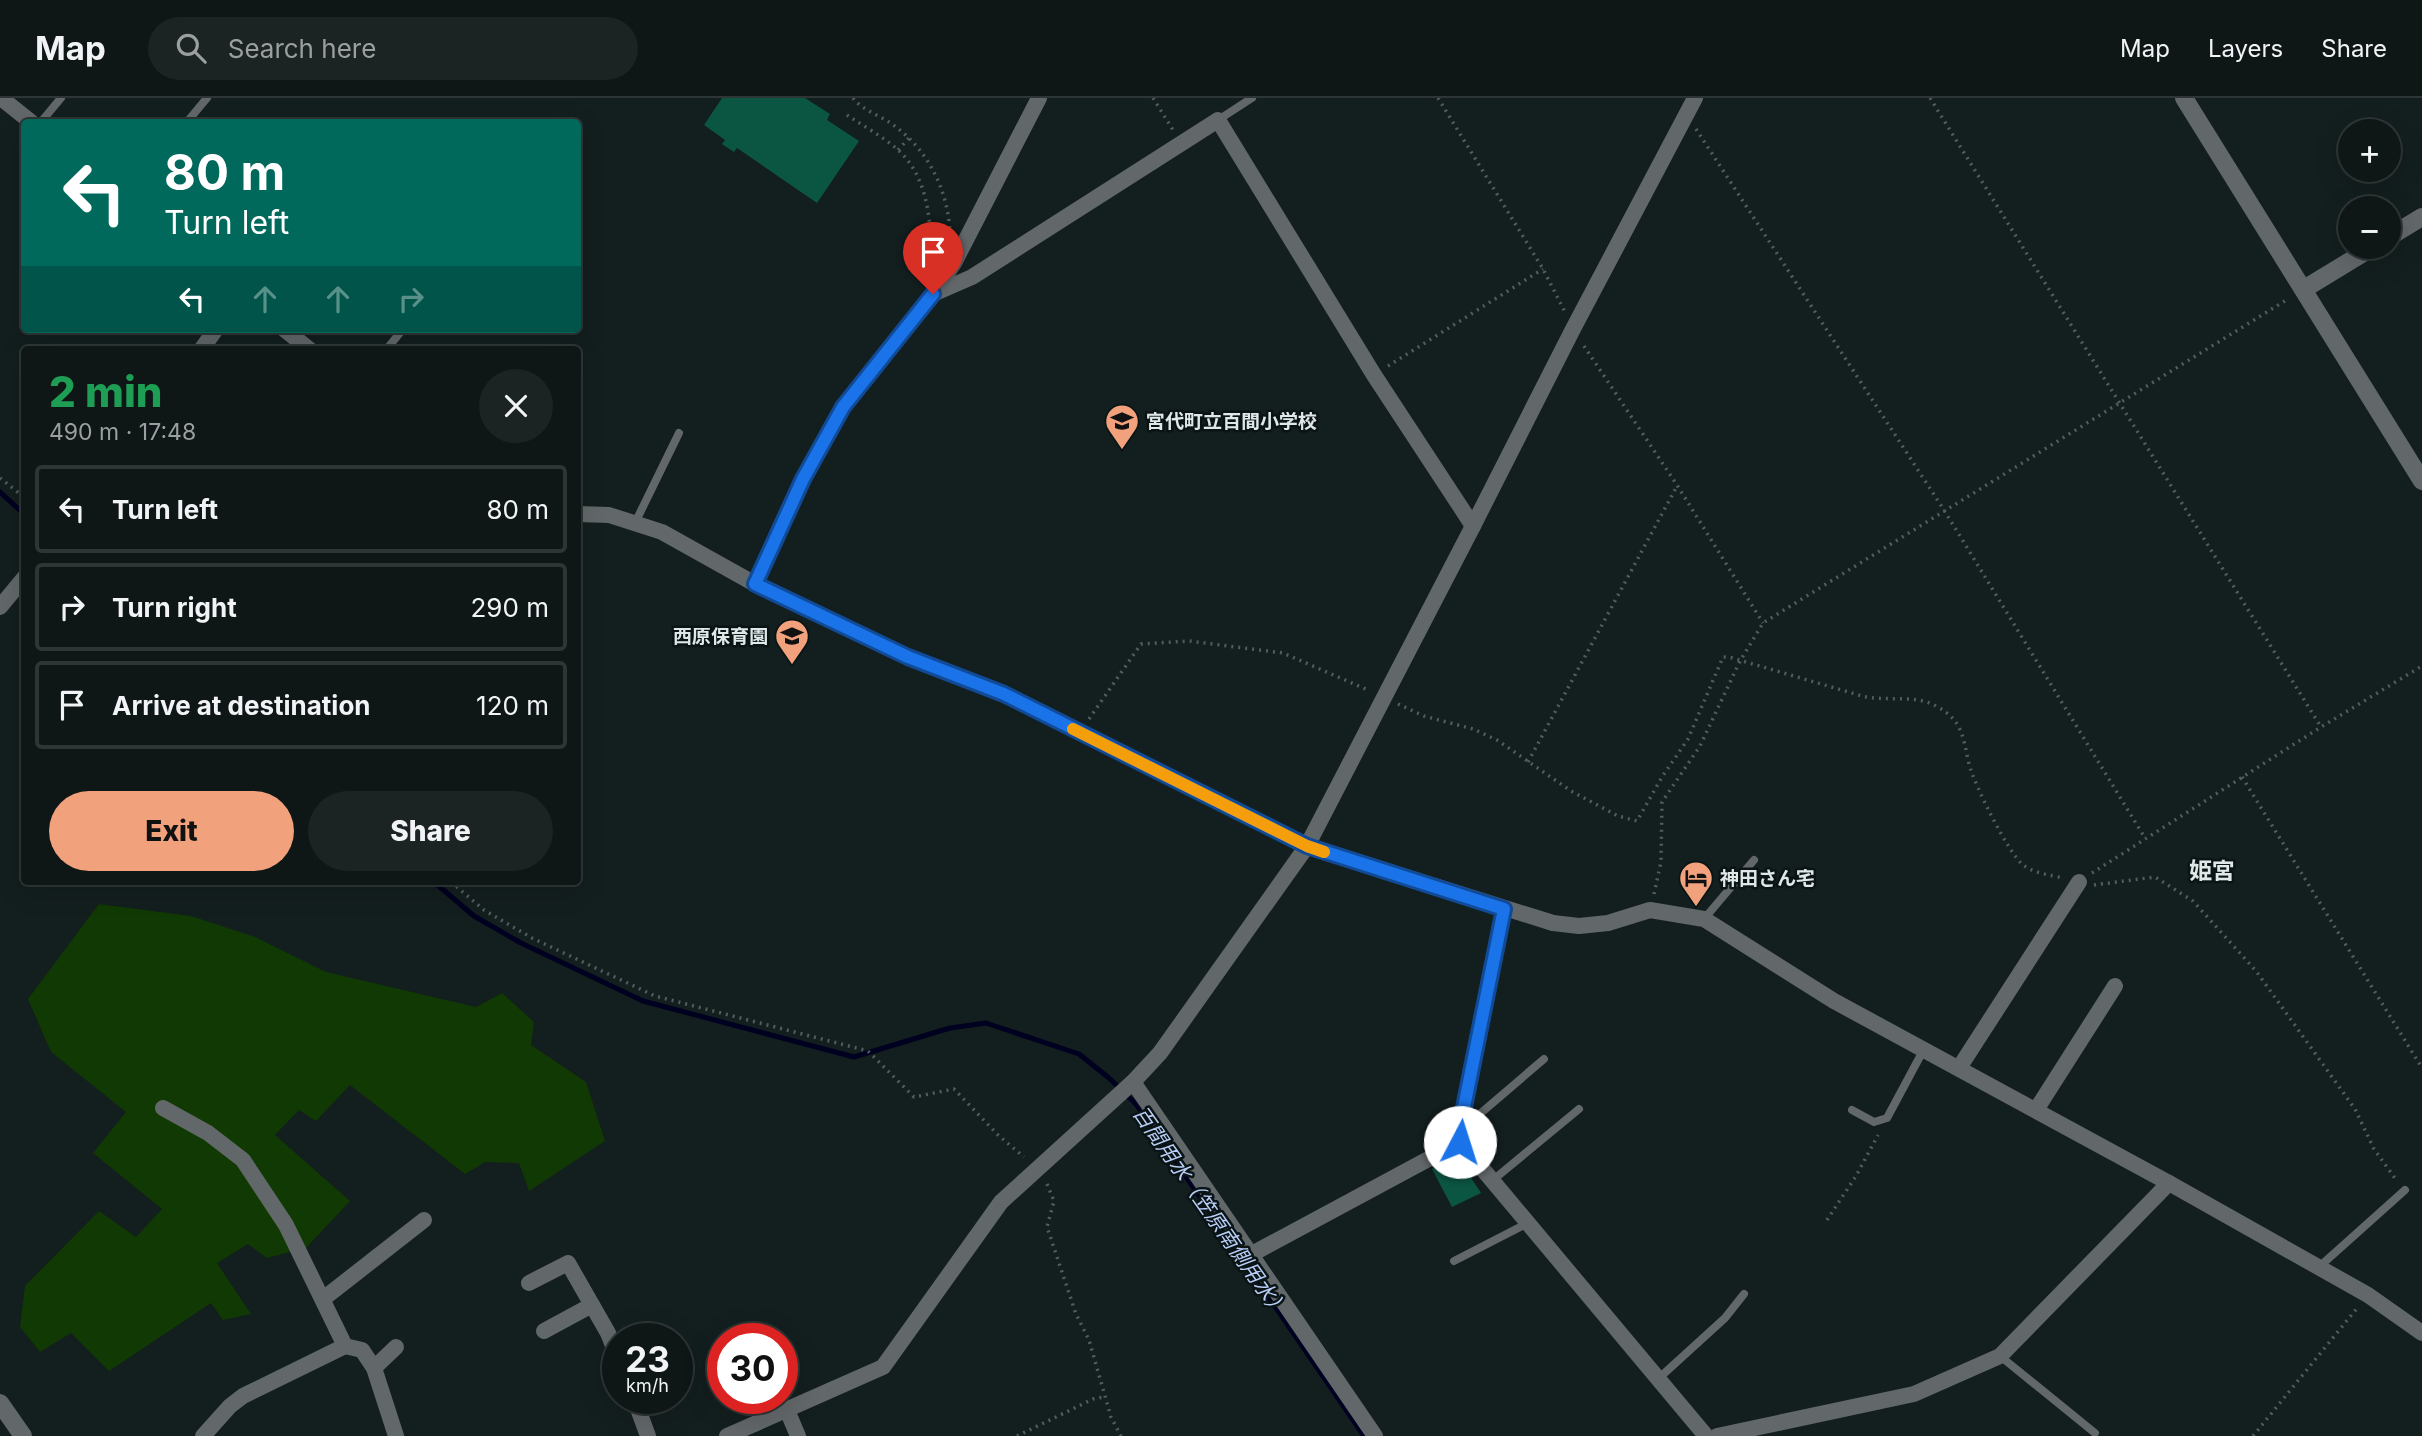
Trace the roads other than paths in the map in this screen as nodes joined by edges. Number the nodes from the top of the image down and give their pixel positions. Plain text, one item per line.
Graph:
1 (1, 98) edge
2 (61, 98) edge
3 (207, 98) edge
4 (1039, 98) edge
5 (1252, 98) edge
6 (1695, 98) edge
7 (2184, 98) edge
8 (27, 119) edge
9 (44, 119) edge
10 (190, 119) edge
11 (1217, 120) junction
12 (2422, 217) edge
13 (2401, 230) edge
14 (2353, 259) edge
15 (2304, 289) junction
16 (933, 294) junction
17 (289, 333) edge
18 (305, 346) edge
19 (680, 433) dead end
20 (2422, 481) edge
21 (581, 514) edge
22 (635, 523) junction
23 (1474, 526) junction
24 (21, 582) edge
25 (755, 584) junction
26 (0, 607) edge
27 (1307, 846) junction
28 (1754, 860) dead end
29 (2079, 881) road end
30 (1504, 909) junction
31 (1704, 919) junction
32 (2115, 986) dead end
33 (1924, 1049) junction
34 (1544, 1059) dead end
35 (1959, 1068) junction
36 (1133, 1082) junction
37 (163, 1108) dead end
38 (1579, 1109) dead end
39 (1852, 1110) dead end
40 (2036, 1110) junction
41 (1460, 1137) junction
42 (1493, 1180) junction
43 (2169, 1183) junction
44 (2405, 1190) road end
45 (424, 1220) dead end
46 (1528, 1223) junction
47 (1250, 1255) junction
48 (1454, 1261) dead end
49 (2319, 1266) junction
50 (529, 1283) dead end
51 (1744, 1294) dead end
52 (323, 1299) junction
53 (592, 1305) junction
54 (603, 1323) edge
55 (544, 1331) dead end
56 (2422, 1333) edge
57 (345, 1346) junction
58 (396, 1347) dead end
59 (2000, 1356) junction
60 (374, 1368) junction
61 (1658, 1379) junction
62 (0, 1403) edge
63 (798, 1405) edge
64 (640, 1414) edge
65 (778, 1414) edge
66 (789, 1414) edge
67 (2095, 1433) dead end
68 (23, 1436) edge
69 (203, 1436) edge
70 (396, 1436) edge
71 (648, 1436) edge
72 (727, 1436) edge
73 (798, 1436) edge
74 (1376, 1436) edge
75 (1706, 1436) edge
76 (1717, 1436) edge

1 - 8 street
2 - 9 lane
3 - 10 lane
4 - 16 street
5 - 11 lane
6 - 23 street
7 - 15 street
11 - 16 street
11 - 23 street
12 - 13 street
14 - 15 street
15 - 20 street
16 - 25 street
17 - 18 street
19 - 22 lane
21 - 22 street
22 - 25 street
23 - 27 street
24 - 26 street
25 - 27 street
27 - 30 street
27 - 36 street
28 - 31 lane
29 - 35 street
30 - 31 street
30 - 41 street
31 - 33 street
32 - 40 street
33 - 35 street
33 - 39 lane
34 - 41 lane
35 - 40 street
36 - 47 street
36 - 63 street
37 - 52 street
38 - 42 lane
40 - 43 street
41 - 42 street
41 - 47 street
42 - 46 street
43 - 49 street
43 - 59 street
44 - 49 lane
45 - 52 street
46 - 48 lane
46 - 61 street
47 - 74 street
49 - 56 street
50 - 53 street
51 - 61 lane
52 - 57 street
53 - 54 street
53 - 55 street
57 - 60 street
57 - 69 street
58 - 60 street
59 - 67 lane
59 - 76 street
60 - 70 street
61 - 75 street
62 - 68 street
64 - 71 street
65 - 72 street
66 - 73 street

